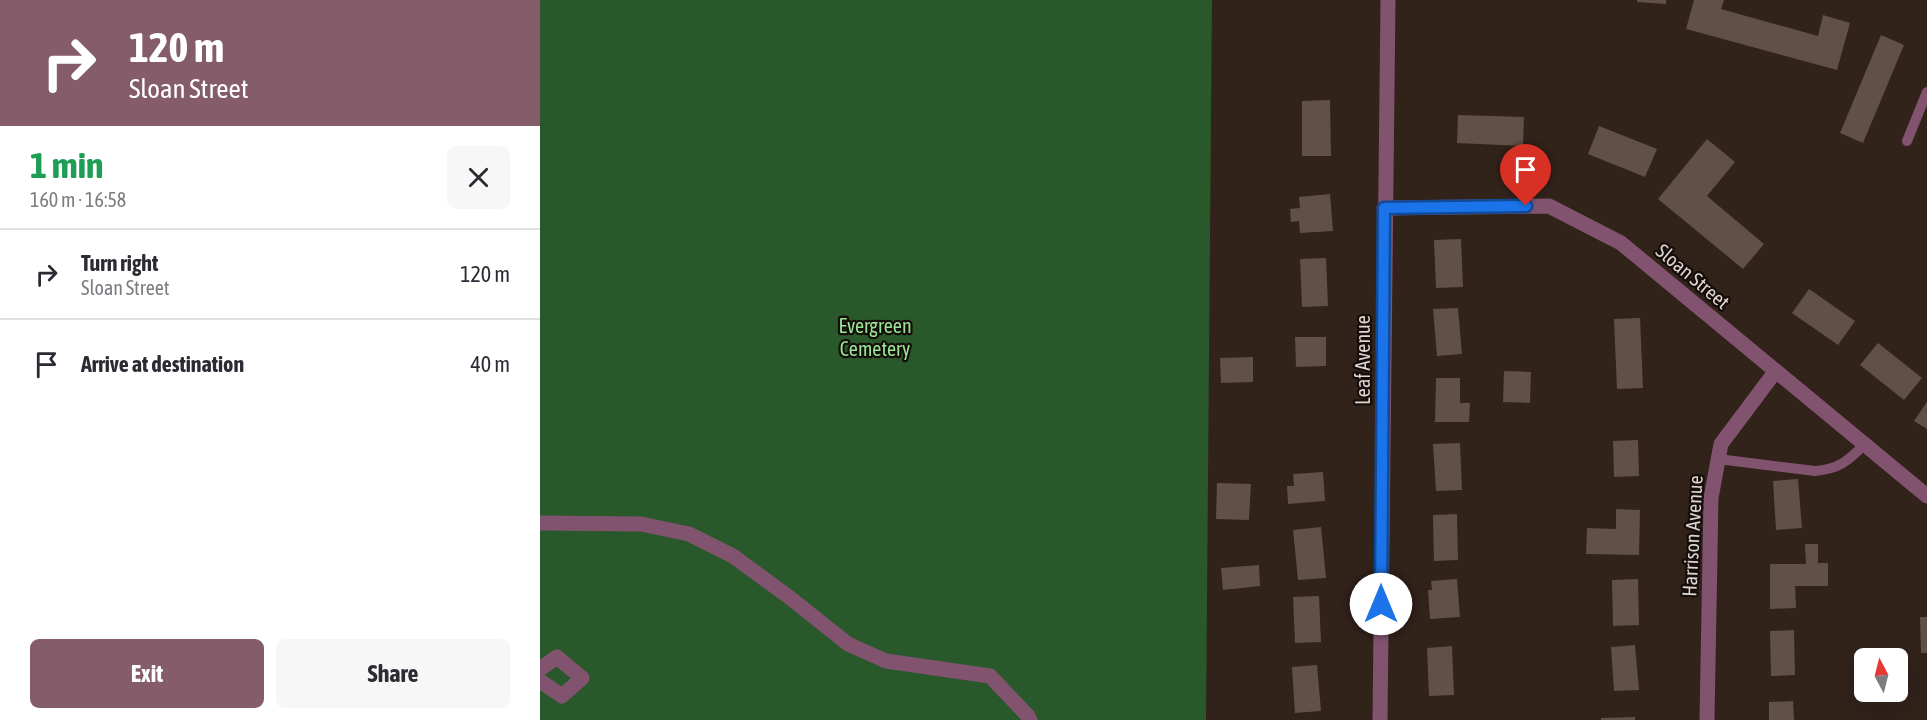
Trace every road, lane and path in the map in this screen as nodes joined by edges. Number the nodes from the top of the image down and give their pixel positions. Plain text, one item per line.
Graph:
1 (1388, 0) edge
2 (1927, 92) edge
3 (1907, 141) dead end
4 (1384, 208) junction
5 (1775, 372) junction
6 (1864, 445) junction
7 (1718, 459) junction
8 (1927, 496) edge
9 (540, 523) edge
10 (540, 669) edge
11 (540, 681) edge
12 (1030, 720) edge
13 (1380, 720) edge
14 (1707, 720) edge

1 - 4 street, Leaf Avenue
2 - 3 lane
4 - 5 street, Sloan Street
4 - 13 street, Leaf Avenue
5 - 6 street, Sloan Street
5 - 7 street, Harrison Avenue
6 - 7 lane
6 - 8 street, Sloan Street
7 - 14 street, Harrison Avenue
9 - 12 street
10 - 11 street

